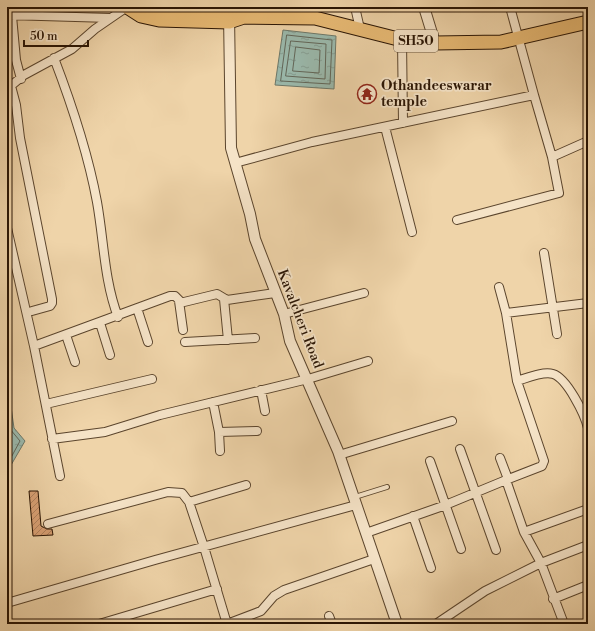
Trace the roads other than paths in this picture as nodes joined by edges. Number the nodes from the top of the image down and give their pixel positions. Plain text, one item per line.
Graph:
1 (127, 7) edge
2 (150, 7) edge
3 (355, 7) edge
4 (424, 7) edge
5 (510, 7) edge
6 (229, 14) edge
7 (9, 15) edge
8 (110, 18) junction
9 (588, 22) edge
10 (360, 29) junction
11 (519, 38) junction
12 (402, 40) junction
13 (435, 43) junction
14 (54, 58) junction
15 (21, 79) junction
16 (9, 88) edge
17 (534, 95) junction
18 (403, 123) junction
19 (385, 127) junction
20 (588, 141) edge
21 (552, 157) junction
22 (235, 163) junction
23 (457, 220) dead end
24 (7, 228) edge
25 (412, 232) dead end
26 (544, 253) dead end
27 (499, 287) dead end
28 (275, 293) junction
29 (364, 293) dead end
30 (224, 299) junction
31 (179, 301) junction
32 (588, 302) edge
33 (137, 308) junction
34 (553, 308) junction
35 (32, 311) dead end
36 (506, 313) junction
37 (284, 314) junction
38 (118, 317) junction
39 (100, 323) junction
40 (183, 330) dead end
41 (557, 334) dead end
42 (66, 335) junction
43 (256, 338) dead end
44 (228, 340) junction
45 (148, 342) dead end
46 (185, 342) dead end
47 (34, 346) junction
48 (110, 354) dead end
49 (368, 361) dead end
50 (75, 362) dead end
51 (152, 379) dead end
52 (308, 379) junction
53 (517, 381) junction
54 (261, 390) junction
55 (213, 402) junction
56 (46, 404) junction
57 (265, 411) dead end
58 (452, 421) dead end
59 (588, 428) edge
60 (257, 431) dead end
61 (219, 432) junction
62 (52, 439) junction
63 (460, 449) dead end
64 (220, 451) dead end
65 (339, 455) junction
66 (500, 458) dead end
67 (430, 461) dead end
68 (60, 476) dead end
69 (507, 480) junction
70 (246, 484) dead end
71 (387, 487) dead end
72 (475, 492) junction
73 (355, 501) junction
74 (189, 502) junction
75 (445, 505) junction
76 (588, 509) edge
77 (413, 516) junction
78 (48, 524) dead end
79 (524, 532) junction
80 (366, 533) junction
81 (588, 545) edge
82 (204, 547) junction
83 (461, 549) dead end
84 (496, 550) dead end
85 (374, 559) junction
86 (541, 563) junction
87 (431, 568) dead end
88 (588, 586) edge
89 (217, 589) junction
90 (553, 599) junction
91 (7, 603) edge
92 (329, 616) dead end
93 (99, 624) edge
94 (227, 624) edge
95 (332, 624) edge
96 (396, 624) edge
97 (436, 624) edge
98 (564, 624) edge

1 - 6 main road, SH50
1 - 8 street
2 - 6 main road, SH50
3 - 10 street
4 - 13 street
5 - 11 street
6 - 10 main road, SH50
6 - 22 street, Kavalcheri Road
7 - 8 street
7 - 15 street
8 - 14 street
9 - 11 main road, SH50
10 - 12 main road, SH50
11 - 13 main road, SH50
11 - 17 street
12 - 13 main road, SH50
12 - 18 street
14 - 15 street
14 - 38 street
15 - 16 street
16 - 35 street
17 - 18 street
17 - 21 street
18 - 19 street
19 - 22 street
19 - 25 street
20 - 21 street
21 - 23 street
22 - 28 street, Kavalcheri Road
24 - 47 street
26 - 34 street
27 - 36 street
28 - 30 street
28 - 37 street, Kavalcheri Road
29 - 37 street
30 - 31 street
30 - 44 street
31 - 33 street
31 - 40 street
32 - 34 street
33 - 38 street
33 - 45 street
34 - 36 street
34 - 41 street
36 - 53 street
37 - 52 street, Kavalcheri Road
38 - 39 street
39 - 42 street
39 - 48 street
42 - 47 street
42 - 50 street
43 - 44 street
44 - 46 street
47 - 56 street
49 - 52 street
51 - 56 street
52 - 54 street
52 - 65 street, Kavalcheri Road
53 - 59 street
53 - 69 street
54 - 55 street
54 - 57 street
55 - 61 street
55 - 62 street
56 - 62 street
58 - 65 street
60 - 61 street
61 - 64 street
62 - 68 street
63 - 72 street
65 - 73 street, Kavalcheri Road
66 - 69 street
67 - 75 street
69 - 72 street
69 - 79 street
70 - 74 street
71 - 73 lane
72 - 75 street
72 - 84 street
73 - 80 street, Kavalcheri Road
73 - 82 street
74 - 78 street
74 - 82 street
75 - 77 street
75 - 83 street
76 - 79 street
77 - 80 street
77 - 87 street
79 - 86 street
80 - 85 street, Kavalcheri Road
81 - 86 street
82 - 89 street
82 - 91 street
85 - 94 street
85 - 96 street, Kavalcheri Road
86 - 90 street
86 - 97 street
88 - 90 street
89 - 93 street
89 - 94 street
90 - 98 street
92 - 95 street

